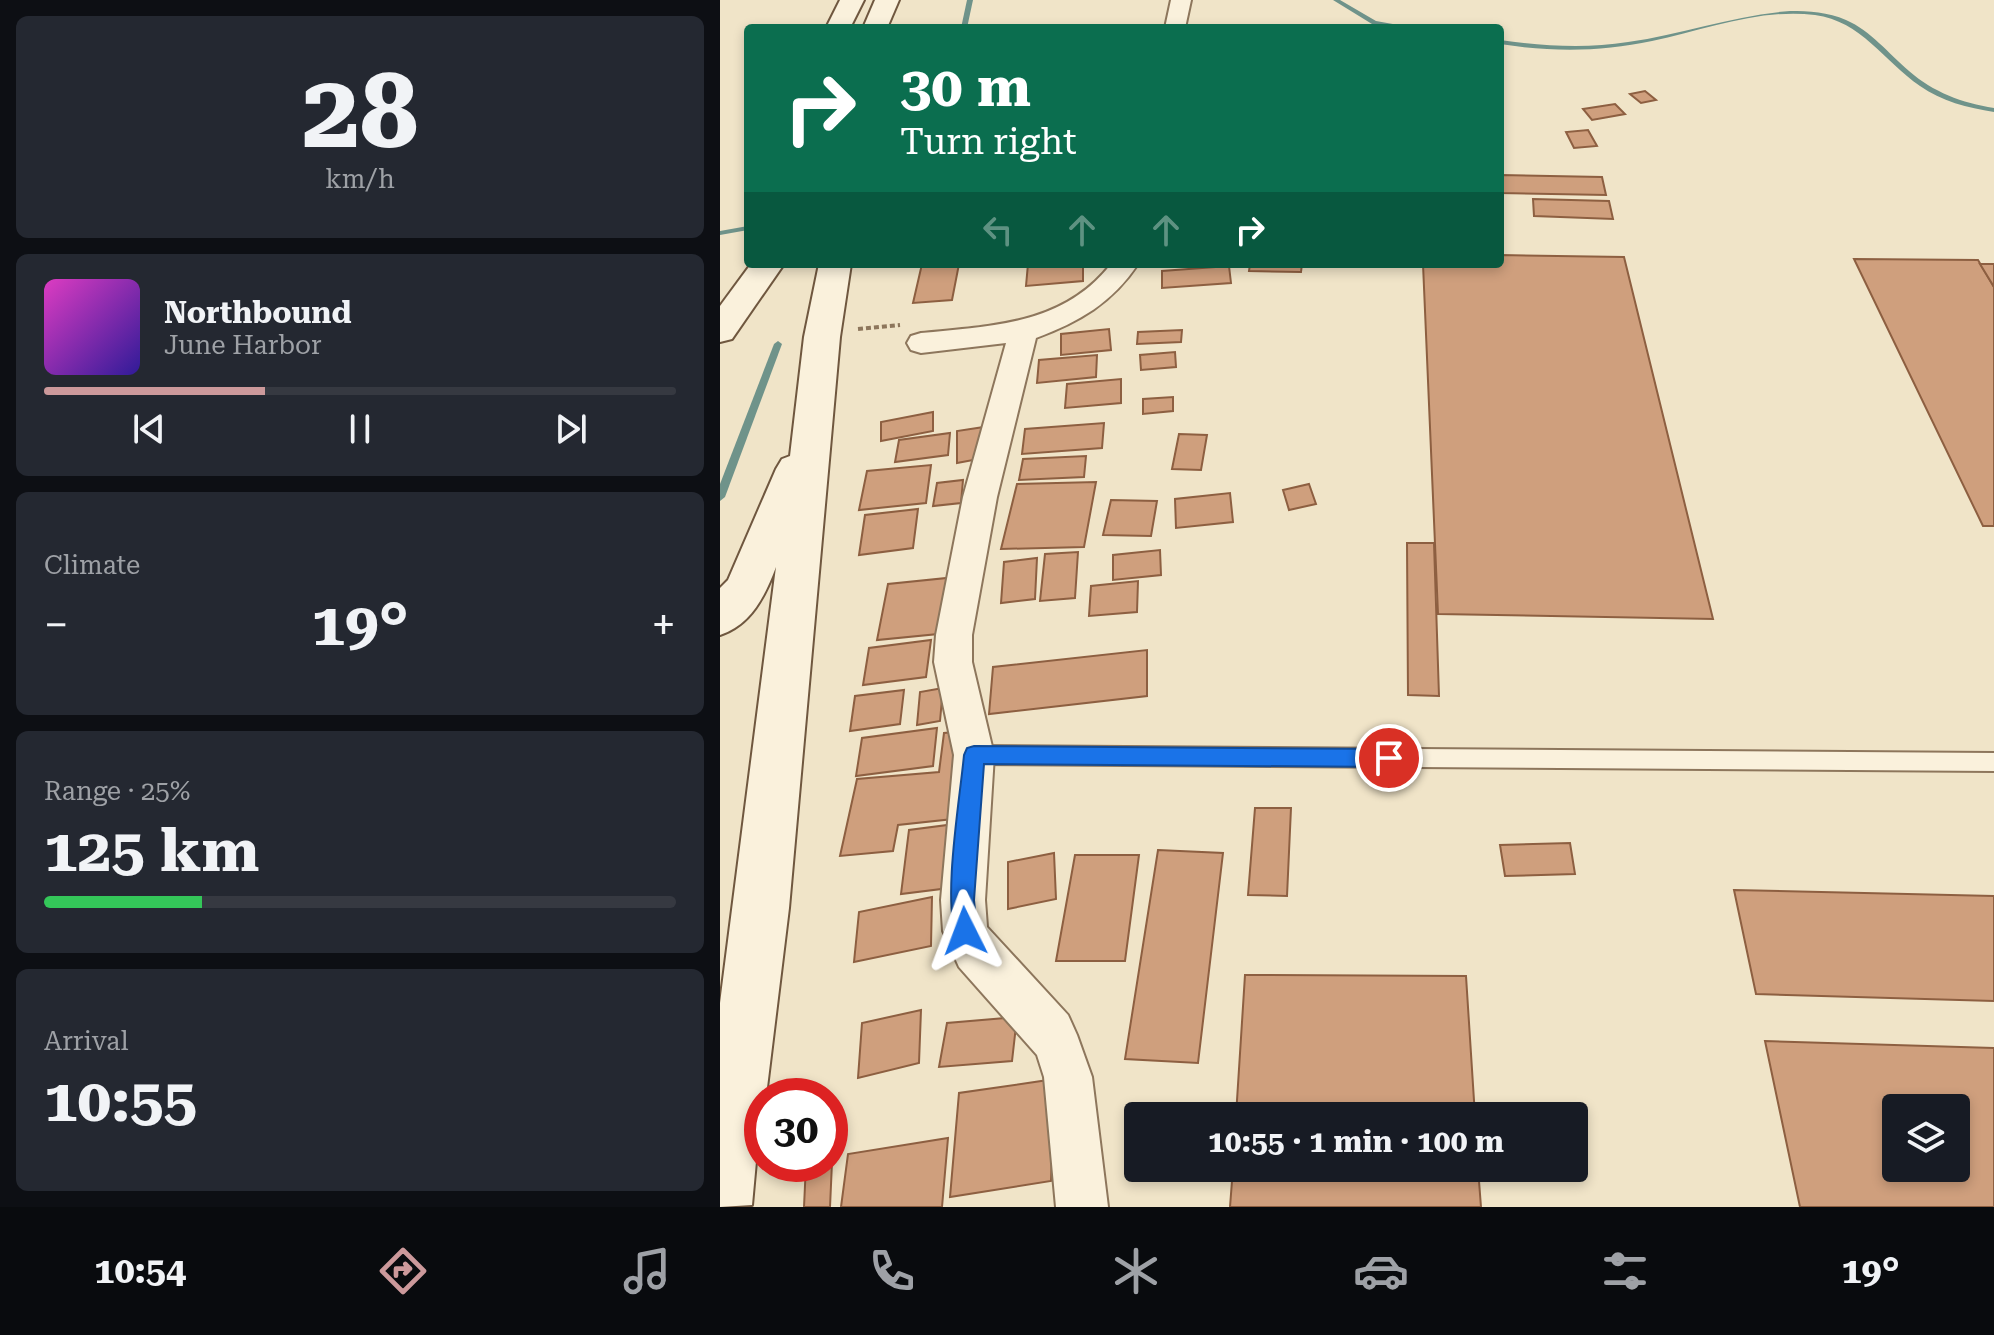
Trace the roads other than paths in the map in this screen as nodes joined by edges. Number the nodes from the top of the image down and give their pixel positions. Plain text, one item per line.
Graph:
1 (852, 0) edge
2 (887, 0) edge
3 (1181, 0) edge
4 (840, 24) edge
5 (877, 24) edge
6 (1176, 24) edge
7 (766, 268) edge
8 (834, 268) edge
9 (1122, 268) edge
10 (720, 331) edge
11 (1023, 332) junction
12 (921, 343) road end
13 (816, 422) junction
14 (720, 617) edge
15 (974, 755) junction
16 (1994, 762) edge
17 (720, 1205) edge
18 (1082, 1207) edge

1 - 4 main road
2 - 5 main road
3 - 6 street
7 - 10 main road
8 - 13 main road
9 - 11 street
11 - 12 street
11 - 15 street
13 - 14 main road
13 - 17 main road
15 - 16 lane
15 - 18 street

